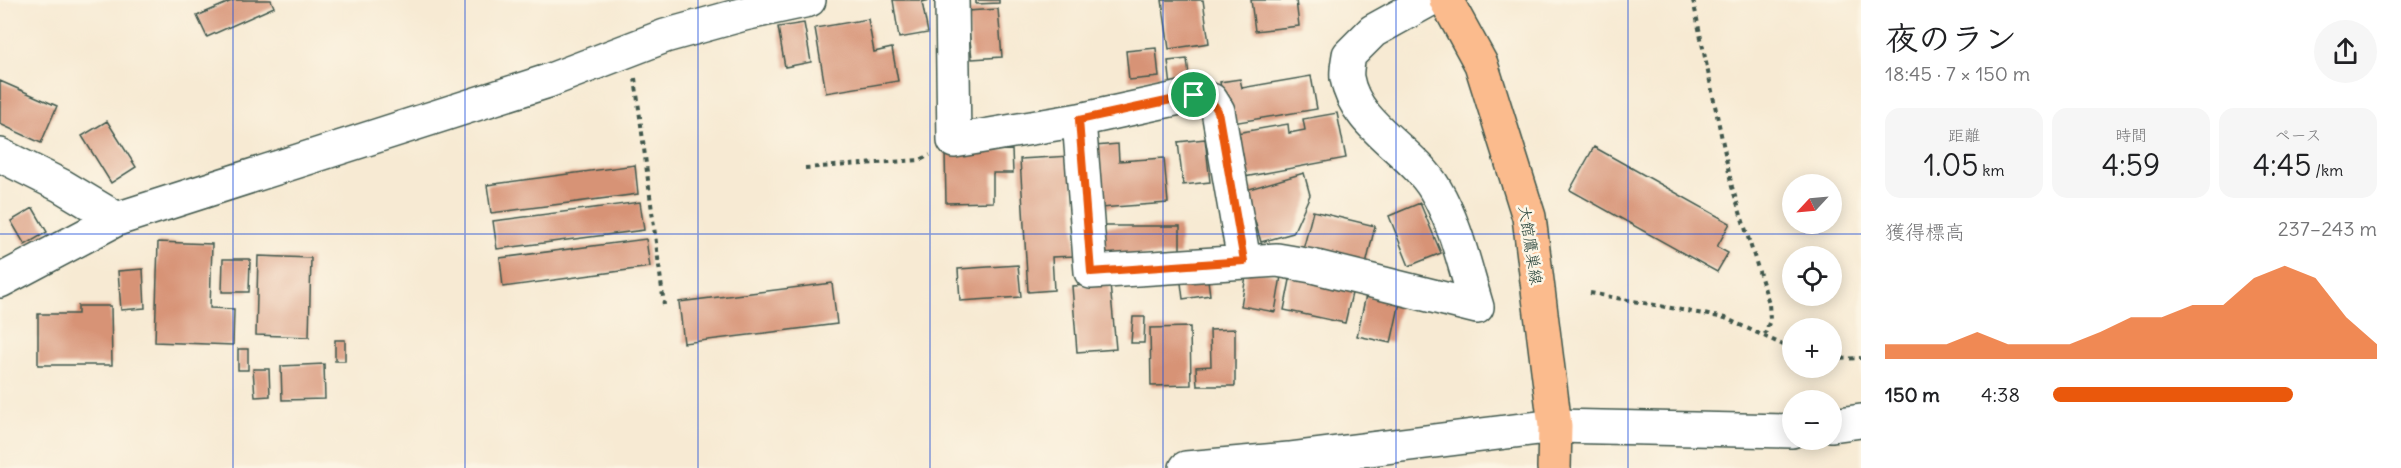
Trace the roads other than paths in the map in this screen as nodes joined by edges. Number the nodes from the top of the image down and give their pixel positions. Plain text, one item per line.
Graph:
1 (952, 0) edge
2 (1429, 0) edge
3 (1446, 0) edge
4 (799, 1) edge
5 (1079, 120) junction
6 (0, 155) edge
7 (117, 219) junction
8 (1244, 261) junction
9 (0, 281) edge
10 (1861, 422) edge
11 (1842, 424) edge
12 (1555, 426) junction
13 (1782, 431) edge
14 (1186, 468) edge
15 (1554, 468) edge

1 - 5 street
2 - 8 street
3 - 12 main road, 大館鷹巣線
4 - 7 street
5 - 8 street
5 - 8 street
6 - 7 street
7 - 9 street
10 - 11 street
12 - 13 street
12 - 14 street
12 - 15 main road, 大館鷹巣線

